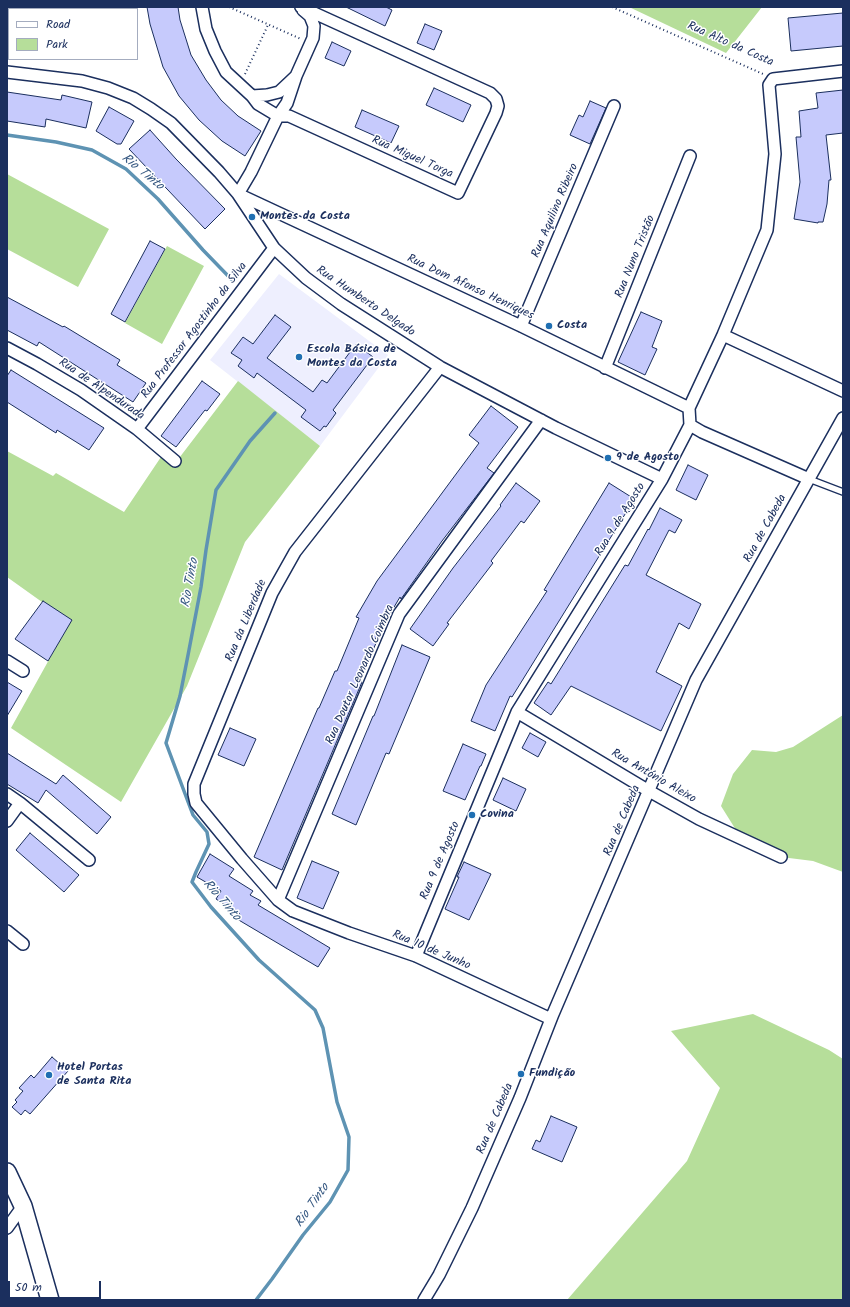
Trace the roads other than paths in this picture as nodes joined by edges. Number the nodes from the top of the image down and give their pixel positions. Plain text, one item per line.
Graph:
1 (202, 7) edge
2 (300, 7) edge
3 (338, 24) junction
4 (307, 38) junction
5 (843, 71) edge
6 (7, 72) edge
7 (296, 76) junction
8 (252, 96) junction
9 (614, 106) dead end
10 (278, 116) junction
11 (690, 156) dead end
12 (238, 194) junction
13 (274, 248) junction
14 (521, 326) junction
15 (722, 335) junction
16 (7, 348) edge
17 (440, 367) junction
18 (605, 368) junction
19 (843, 391) edge
20 (689, 408) junction
21 (843, 418) edge
22 (541, 420) junction
23 (690, 425) junction
24 (137, 429) junction
25 (176, 460) dead end
26 (662, 479) junction
27 (809, 479) junction
28 (843, 492) edge
29 (7, 661) edge
30 (22, 671) dead end
31 (517, 712) junction
32 (649, 791) junction
33 (7, 794) edge
34 (20, 803) junction
35 (7, 821) edge
36 (781, 856) dead end
37 (89, 860) dead end
38 (278, 900) junction
39 (7, 931) edge
40 (23, 944) dead end
41 (416, 956) junction
42 (551, 1019) junction
43 (7, 1172) edge
44 (23, 1206) junction
45 (7, 1228) edge
46 (50, 1300) edge
47 (424, 1300) edge

1 - 8 street, Rua Miguel Torga
2 - 3 street, Rua Miguel Torga
2 - 4 street
3 - 4 street
3 - 10 street, Rua Miguel Torga
4 - 7 street
5 - 15 street, Rua Alto da Costa
6 - 12 street, Rua Humberto Delgado
7 - 8 street
7 - 10 street
8 - 10 street, Rua Miguel Torga
9 - 14 street, Rua Aquilino Ribeiro
10 - 12 street
11 - 18 street, Rua Nuno Tristão
12 - 13 street, Rua Humberto Delgado
12 - 14 street, Rua Dom Afonso Henriques
13 - 17 street, Rua Humberto Delgado
13 - 24 street, Rua Professor Agostinho da Silva
14 - 18 street, Rua Dom Afonso Henriques
15 - 19 street
15 - 20 street
16 - 24 street, Rua de Alpendurada
17 - 22 street, Rua Humberto Delgado
17 - 38 street, Rua da Liberdade
18 - 20 street, Rua Dom Afonso Henriques
20 - 23 street
21 - 27 street, Rua de Cabeda
22 - 26 street, Rua Humberto Delgado
22 - 38 street, Rua Doutor Leonardo Coimbra
23 - 26 street, Rua 9 de Agosto
23 - 27 street
24 - 25 street, Rua de Alpendurada
26 - 31 street, Rua 9 de Agosto
27 - 28 lane
27 - 32 street, Rua de Cabeda
29 - 30 street
31 - 32 street, Rua António Aleixo
31 - 41 street, Rua 9 de Agosto
32 - 36 street, Rua António Aleixo
32 - 42 street, Rua de Cabeda
33 - 34 street
34 - 35 street
34 - 37 street
38 - 41 street, Rua 10 de Junho
39 - 40 street
41 - 42 street, Rua 10 de Junho
42 - 47 street, Rua de Cabeda
43 - 44 main road
44 - 45 street
44 - 46 main road

